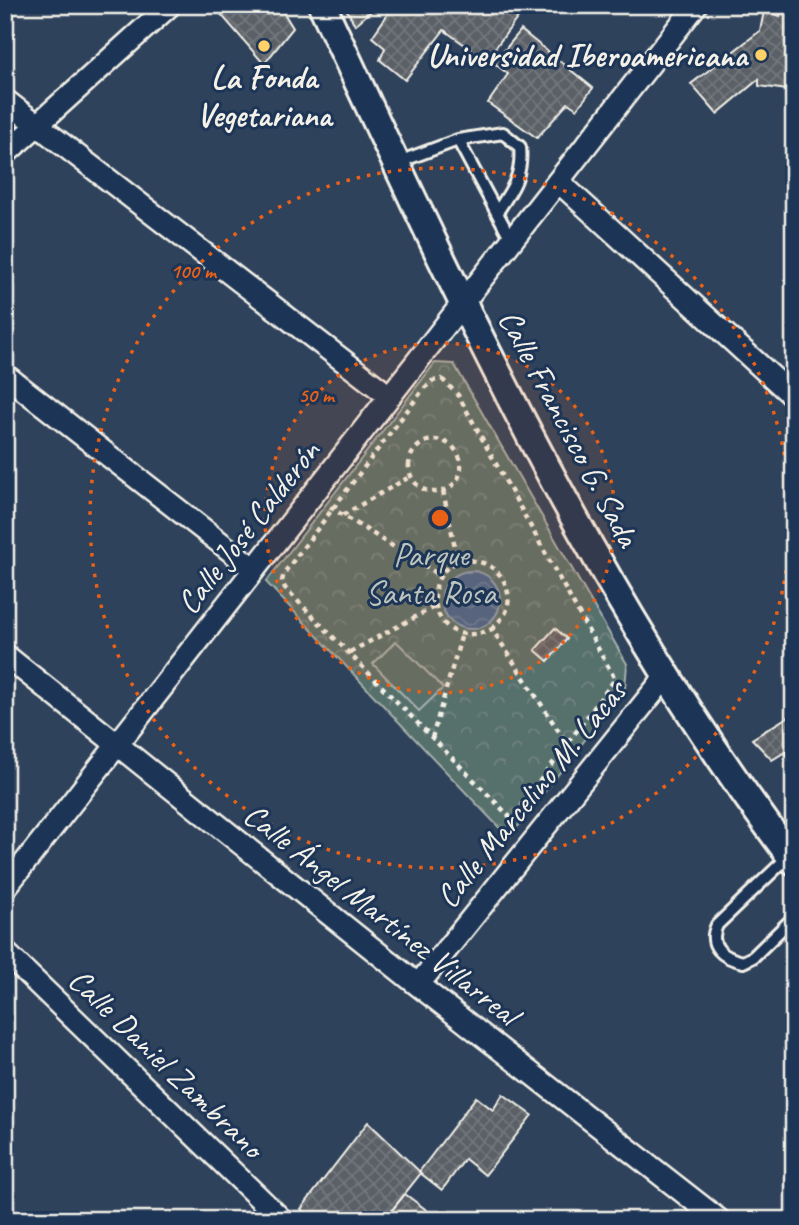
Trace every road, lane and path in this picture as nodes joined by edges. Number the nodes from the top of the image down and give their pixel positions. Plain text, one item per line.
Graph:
1 (170, 5) edge
2 (322, 5) edge
3 (696, 5) edge
4 (5, 100) edge
5 (38, 125) junction
6 (458, 140) junction
7 (5, 154) edge
8 (396, 163) junction
9 (559, 182) junction
10 (497, 212) junction
11 (513, 242) junction
12 (463, 304) junction
13 (5, 375) edge
14 (389, 396) junction
15 (794, 397) edge
16 (411, 476) junction
17 (443, 491) junction
18 (312, 496) junction
19 (332, 508) junction
20 (343, 515) junction
21 (458, 561) junction
22 (254, 569) junction
23 (439, 575) junction
24 (434, 607) junction
25 (492, 629) junction
26 (462, 634) junction
27 (350, 652) junction
28 (5, 655) edge
29 (667, 675) junction
30 (432, 738) junction
31 (119, 746) junction
32 (568, 747) junction
33 (587, 774) junction
34 (792, 858) edge
35 (5, 888) edge
36 (794, 917) edge
37 (5, 952) edge
38 (418, 985) junction
39 (282, 1220) edge
40 (719, 1220) edge

1 - 5 street
2 - 8 street, Calle Francisco G. Sada
3 - 9 street, Calle José Calderón
4 - 5 street
5 - 7 street
5 - 14 street
6 - 8 lane
6 - 10 lane
6 - 10 lane
8 - 12 street, Calle Francisco G. Sada
9 - 11 street, Calle José Calderón
9 - 15 street
10 - 11 lane
11 - 12 street, Calle José Calderón
12 - 14 street, Calle José Calderón
12 - 29 street, Calle Francisco G. Sada
13 - 22 street
14 - 18 street, Calle José Calderón
16 - 17 path
16 - 17 path
16 - 20 path
17 - 21 path
18 - 19 path
18 - 22 street, Calle José Calderón
19 - 20 path
19 - 27 path
19 - 32 path
20 - 23 path
21 - 23 path
21 - 25 path
22 - 31 street, Calle José Calderón
23 - 24 path
24 - 26 path
24 - 27 path
25 - 26 path
25 - 32 path
26 - 30 path
27 - 30 path
28 - 31 street, Calle Ángel Martínez Villarreal
29 - 33 street, Calle Marcelino M. Lacas
29 - 34 street, Calle Francisco G. Sada
30 - 32 path
31 - 35 street, Calle José Calderón
31 - 38 street, Calle Ángel Martínez Villarreal
32 - 33 path
33 - 38 street, Calle Marcelino M. Lacas
34 - 36 lane
37 - 39 street, Calle Daniel Zambrano
38 - 40 street, Calle Ángel Martínez Villarreal

